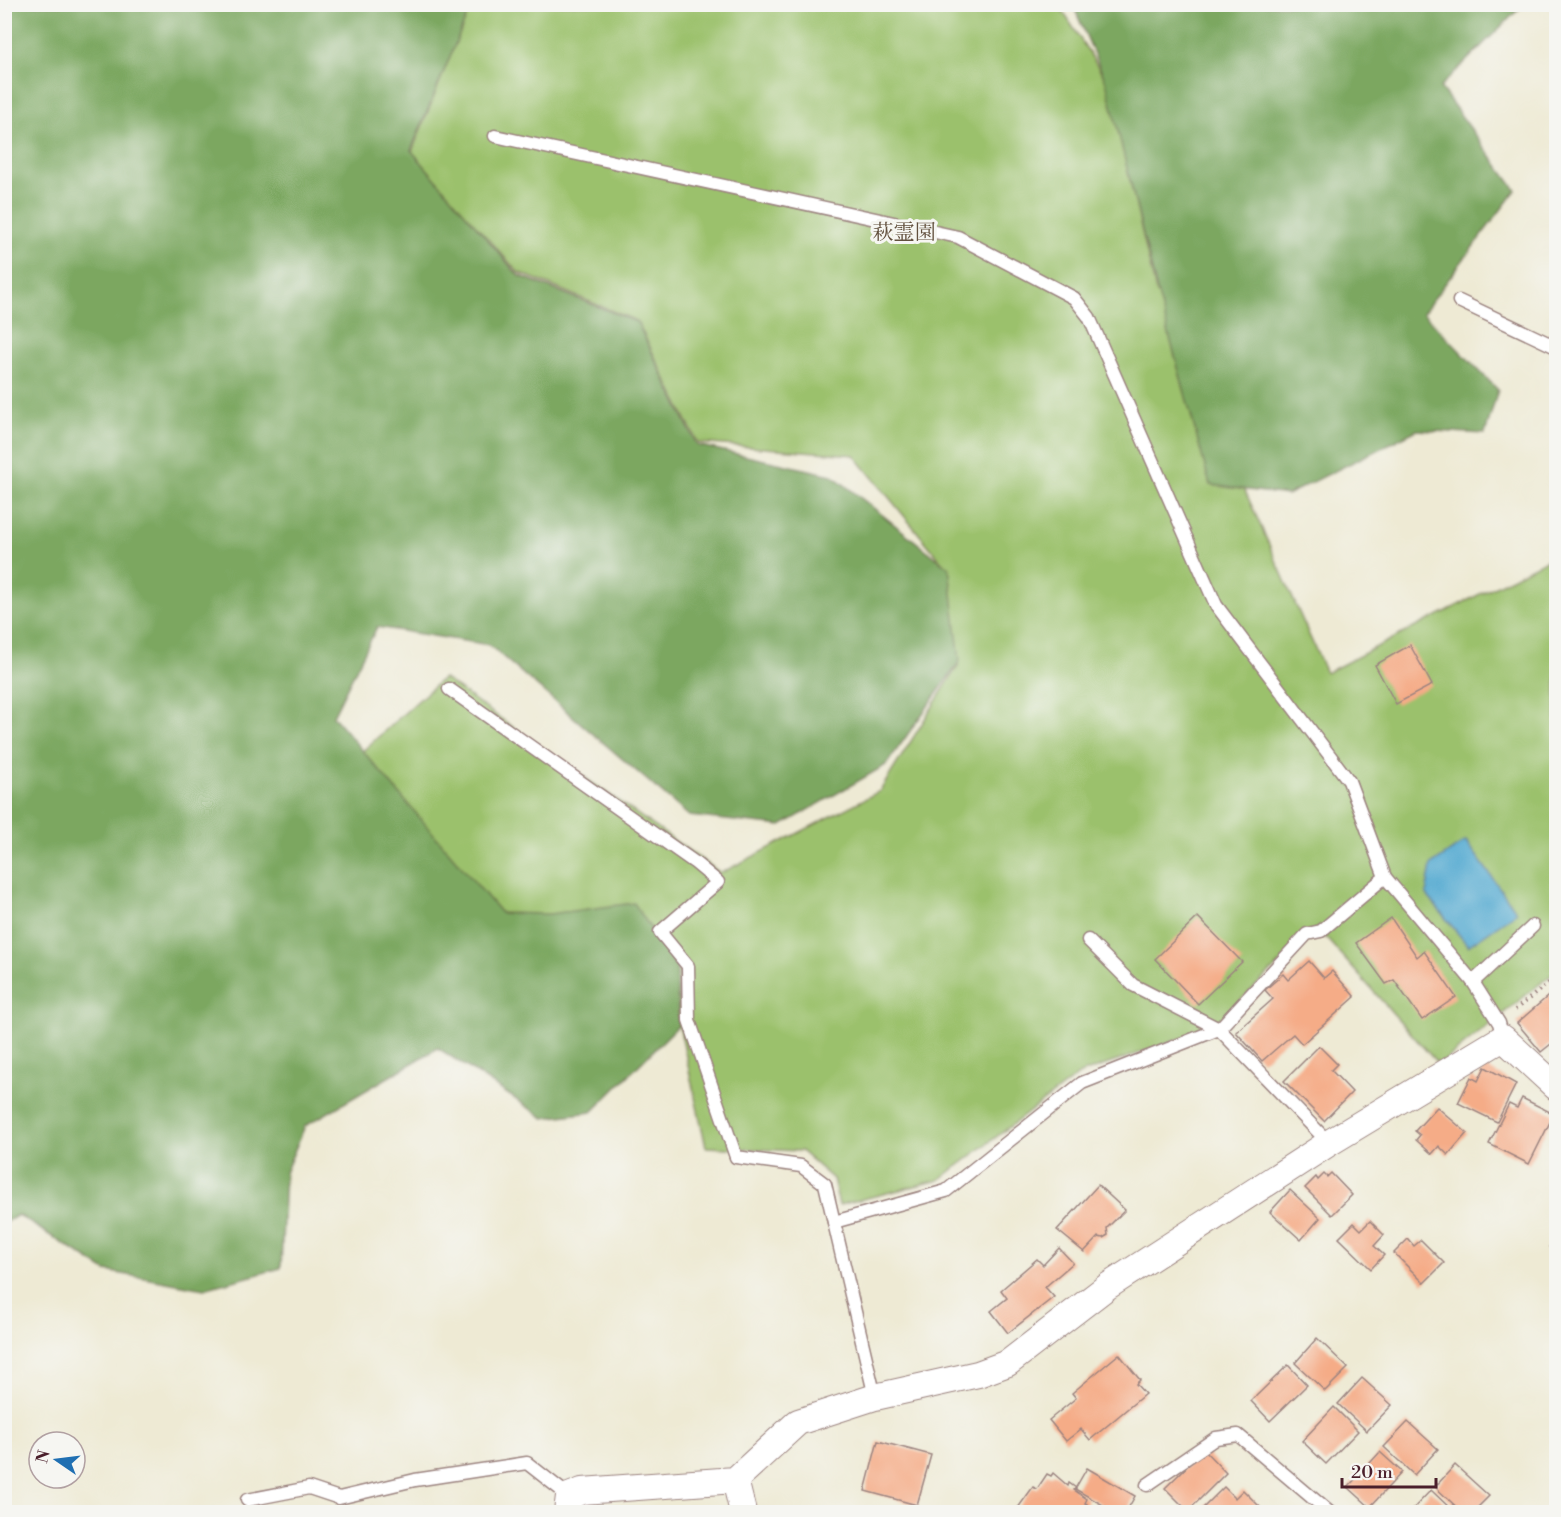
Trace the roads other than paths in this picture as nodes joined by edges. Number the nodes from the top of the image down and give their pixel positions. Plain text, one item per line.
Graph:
1 (495, 136) dead end
2 (1459, 301) dead end
3 (1557, 347) edge
4 (449, 689) dead end
5 (1385, 877) junction
6 (1533, 926) dead end
7 (1088, 939) dead end
8 (1473, 982) junction
9 (1219, 1029) junction
10 (1501, 1030) junction
11 (1557, 1087) edge
12 (1329, 1143) junction
13 (834, 1222) junction
14 (875, 1397) junction
15 (735, 1480) junction
16 (1147, 1485) dead end
17 (247, 1500) dead end
18 (568, 1504) edge
19 (743, 1512) edge
20 (1329, 1512) edge

1 - 5 lane
2 - 3 lane
4 - 13 lane
5 - 8 lane
5 - 9 lane
6 - 8 lane
7 - 9 lane
8 - 10 lane
9 - 12 lane
9 - 13 lane
10 - 11 street
10 - 12 street
12 - 14 street
13 - 14 lane
14 - 15 street
15 - 18 street
15 - 19 street
16 - 20 lane
17 - 18 lane

